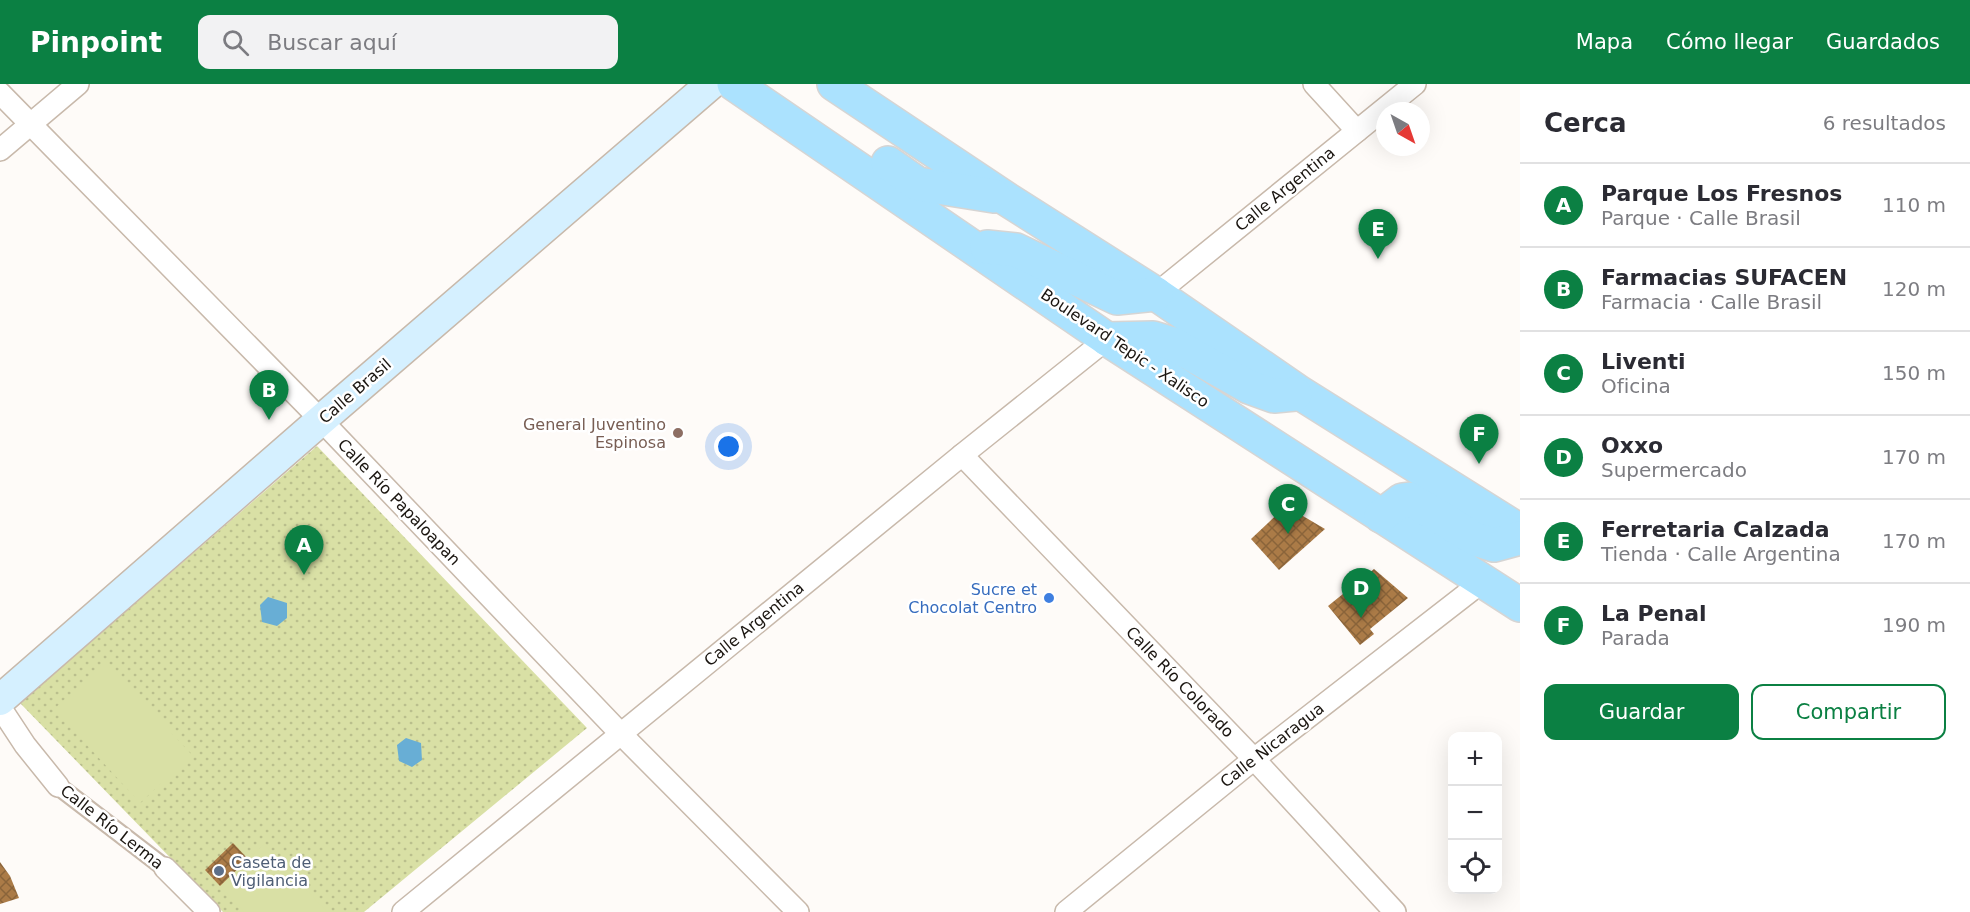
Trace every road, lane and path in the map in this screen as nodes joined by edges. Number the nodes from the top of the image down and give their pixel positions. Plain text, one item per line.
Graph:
1 (78, 84) edge
2 (711, 84) edge
3 (734, 84) edge
4 (772, 84) edge
5 (834, 84) edge
6 (1314, 84) edge
7 (1415, 84) edge
8 (0, 93) edge
9 (31, 124) junction
10 (1357, 131) junction
11 (0, 150) edge
12 (1005, 198) junction
13 (973, 246) junction
14 (1156, 294) junction
15 (1107, 339) junction
16 (1300, 393) junction
17 (321, 420) junction
18 (962, 455) junction
19 (1382, 516) junction
20 (1520, 531) edge
21 (1520, 538) edge
22 (1482, 582) junction
23 (1520, 582) edge
24 (1520, 605) edge
25 (0, 700) edge
26 (0, 707) edge
27 (621, 733) junction
28 (1254, 759) junction
29 (58, 786) joint
30 (165, 868) joint
31 (209, 912) edge
32 (403, 912) edge
33 (798, 912) edge
34 (1066, 912) edge
35 (1395, 912) edge

1 - 9 street
2 - 17 main road, Calle Brasil
3 - 13 main road, Boulevard Tepic - Xalisco
4 - 12 main road
5 - 12 main road
6 - 10 street
7 - 10 street, Calle Argentina
8 - 9 street, Calle Río Papaloapan
9 - 11 street
9 - 17 street, Calle Río Papaloapan
10 - 14 street, Calle Argentina
12 - 14 main road
13 - 14 main road
13 - 15 main road, Boulevard Tepic - Xalisco
14 - 16 main road
15 - 16 main road
15 - 18 street, Calle Argentina
15 - 19 main road, Boulevard Tepic - Xalisco
16 - 20 main road
17 - 25 main road, Calle Brasil
17 - 27 street, Calle Río Papaloapan
18 - 27 street, Calle Argentina
18 - 28 street, Calle Río Colorado
19 - 21 main road
19 - 22 main road, Boulevard Tepic - Xalisco
22 - 23 main road
22 - 24 main road, Boulevard Tepic - Xalisco
22 - 28 street, Calle Nicaragua
26 - 29 street, Calle Río Lerma
27 - 32 street, Calle Argentina
27 - 33 street, Calle Río Papaloapan
28 - 34 street, Calle Nicaragua
28 - 35 street, Calle Río Colorado
29 - 30 street, Calle Río Lerma
30 - 31 street, Calle Río Lerma

